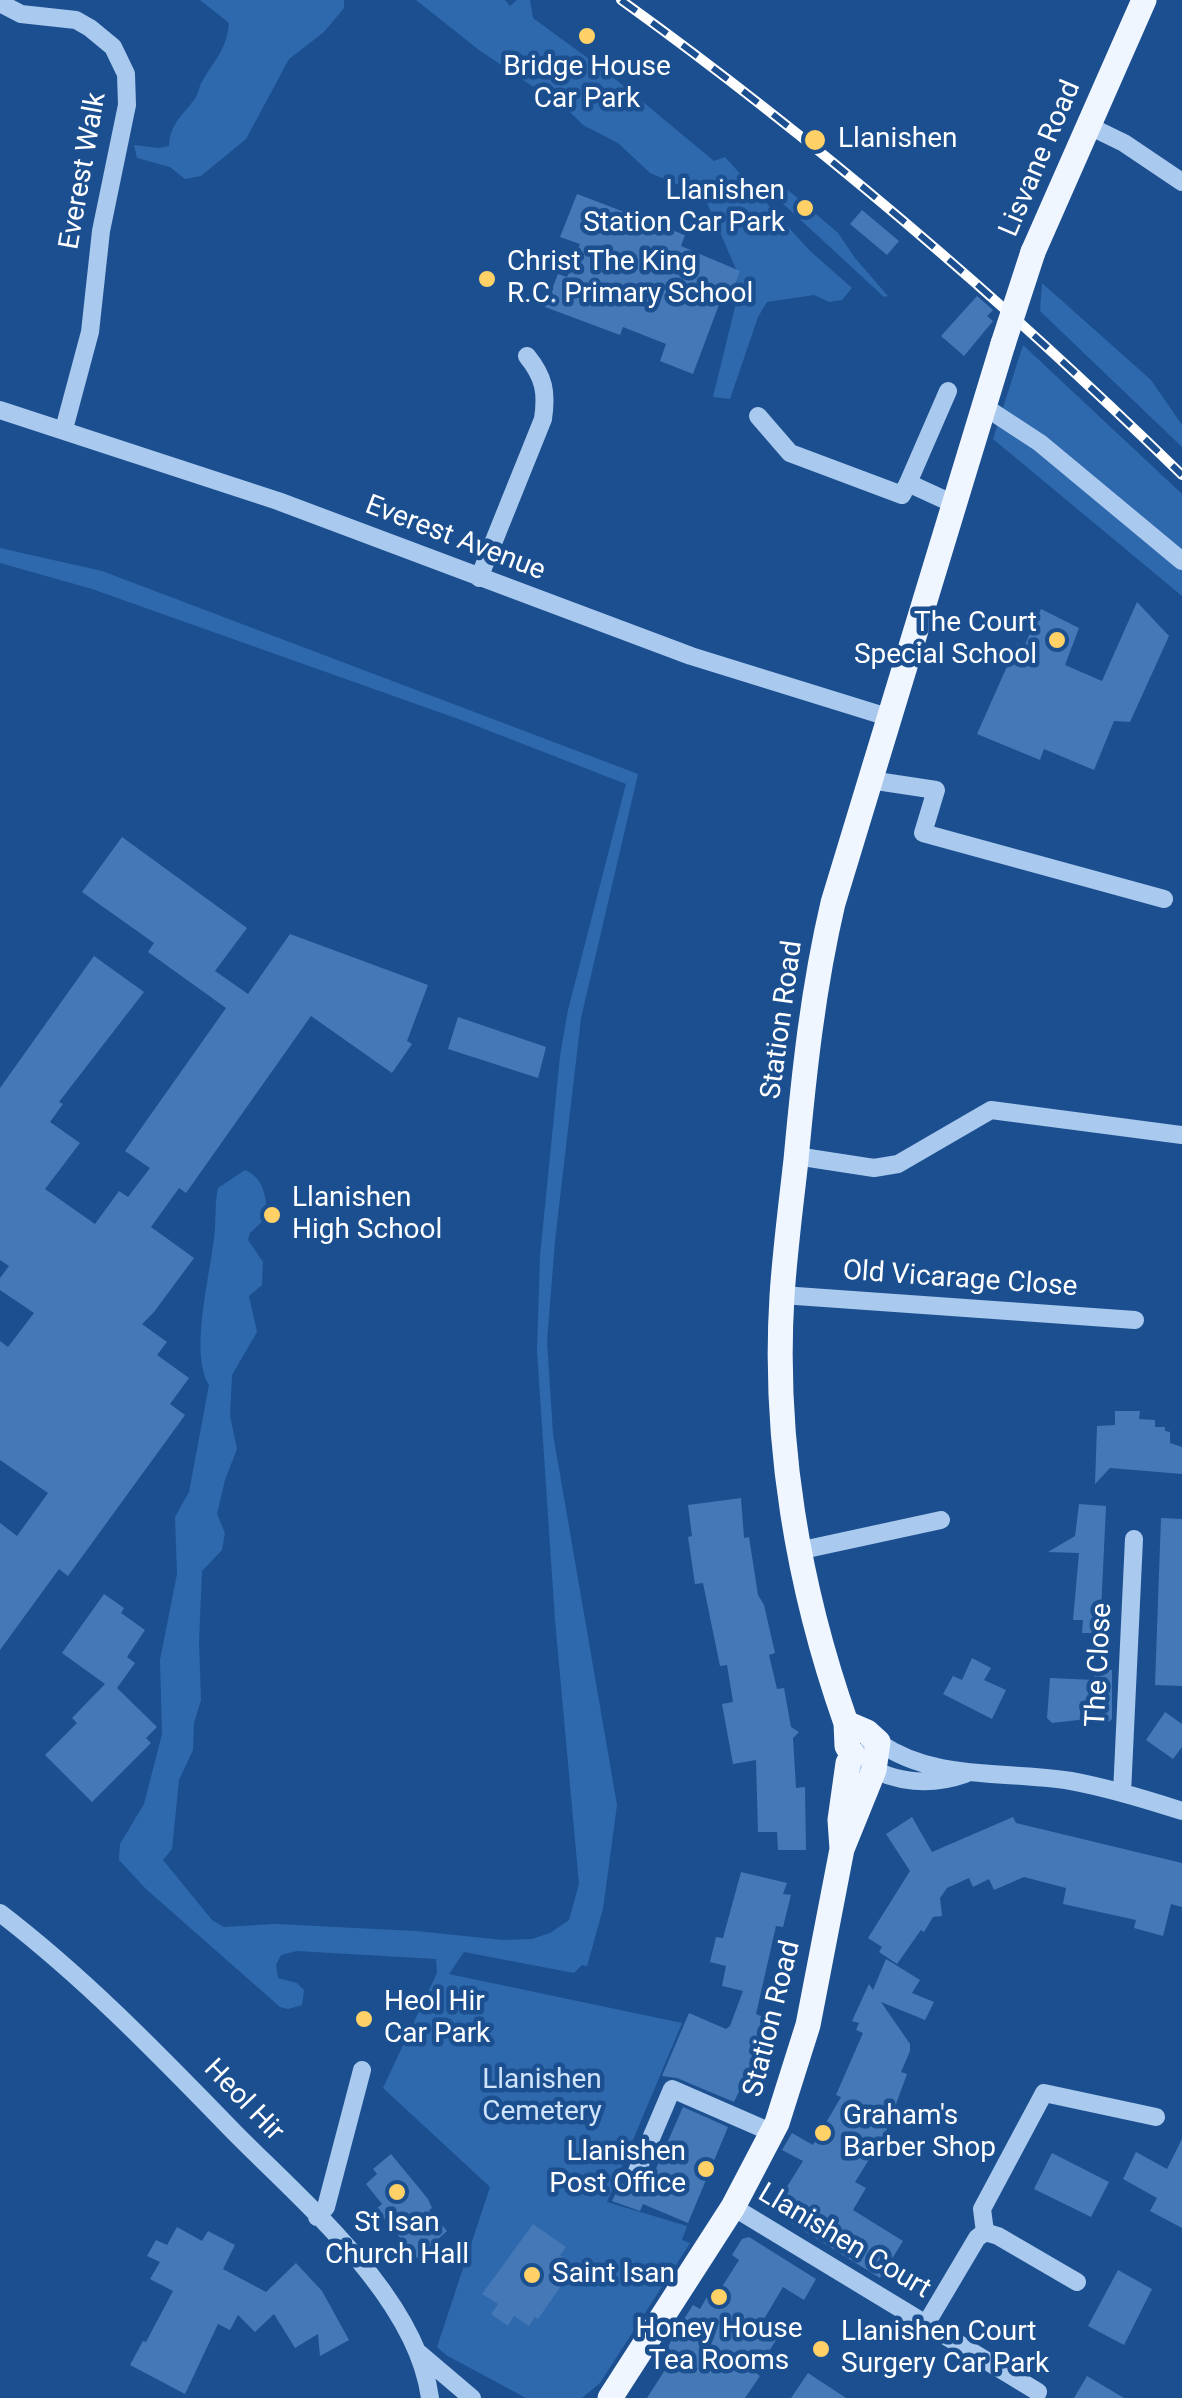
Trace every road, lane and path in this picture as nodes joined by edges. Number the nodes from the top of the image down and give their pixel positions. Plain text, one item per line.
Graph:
1 (1144, 0) edge
2 (0, 3) edge
3 (1088, 125) junction
4 (1182, 182) edge
5 (1003, 344) joint
6 (527, 356) dead end
7 (948, 391) dead end
8 (986, 406) junction
9 (0, 410) edge
10 (758, 416) dead end
11 (64, 429) junction
12 (908, 483) junction
13 (956, 504) junction
14 (1182, 561) edge
15 (478, 578) junction
16 (891, 718) junction
17 (870, 780) junction
18 (1164, 900) dead end
19 (1182, 1136) edge
20 (796, 1156) junction
21 (782, 1295) junction
22 (1135, 1320) dead end
23 (941, 1520) dead end
24 (1134, 1540) dead end
25 (798, 1551) junction
26 (846, 1723) junction
27 (878, 1742) junction
28 (864, 1762) junction
29 (965, 1774) junction
30 (1122, 1792) junction
31 (1182, 1810) edge
32 (0, 1913) edge
33 (362, 2070) dead end
34 (1156, 2117) dead end
35 (773, 2133) junction
36 (635, 2176) dead end
37 (733, 2207) junction
38 (317, 2217) junction
39 (985, 2232) junction
40 (1078, 2282) dead end
41 (926, 2324) junction
42 (419, 2353) junction
43 (1038, 2392) dead end
44 (430, 2398) edge
45 (472, 2398) edge
46 (610, 2398) edge

1 - 3 main road, Lisvane Road
2 - 11 street, Everest Walk
3 - 4 street
3 - 5 main road, Lisvane Road, bridge
5 - 8 main road, Station Road
6 - 15 street
7 - 12 street
8 - 13 main road, Station Road
8 - 14 street
9 - 11 street, Everest Avenue
10 - 12 street
11 - 15 street, Everest Avenue
12 - 13 street
13 - 16 main road, Station Road
15 - 16 street, Everest Avenue
16 - 17 main road, Station Road
17 - 18 street
17 - 20 main road, Station Road
19 - 20 street
20 - 21 main road, Station Road
21 - 22 street, Old Vicarage Close
21 - 25 main road, Station Road
23 - 25 street
24 - 30 street, The Close
25 - 26 main road, Station Road
26 - 27 main road
26 - 28 main road, Station Road
27 - 28 main road, Station Road
27 - 29 street
28 - 29 street
28 - 35 main road, Station Road
29 - 30 street
30 - 31 street
32 - 38 street, Heol Hir
33 - 38 street
34 - 39 street
35 - 36 street
35 - 37 main road, Station Road
37 - 41 street, Llanishen Court
37 - 46 main road, Station Road
38 - 42 street, Heol Hir
39 - 40 street
39 - 41 street, Llanishen Court
41 - 43 street, Llanishen Court
42 - 44 street, Heol Hir
42 - 45 street, Heol Hir

